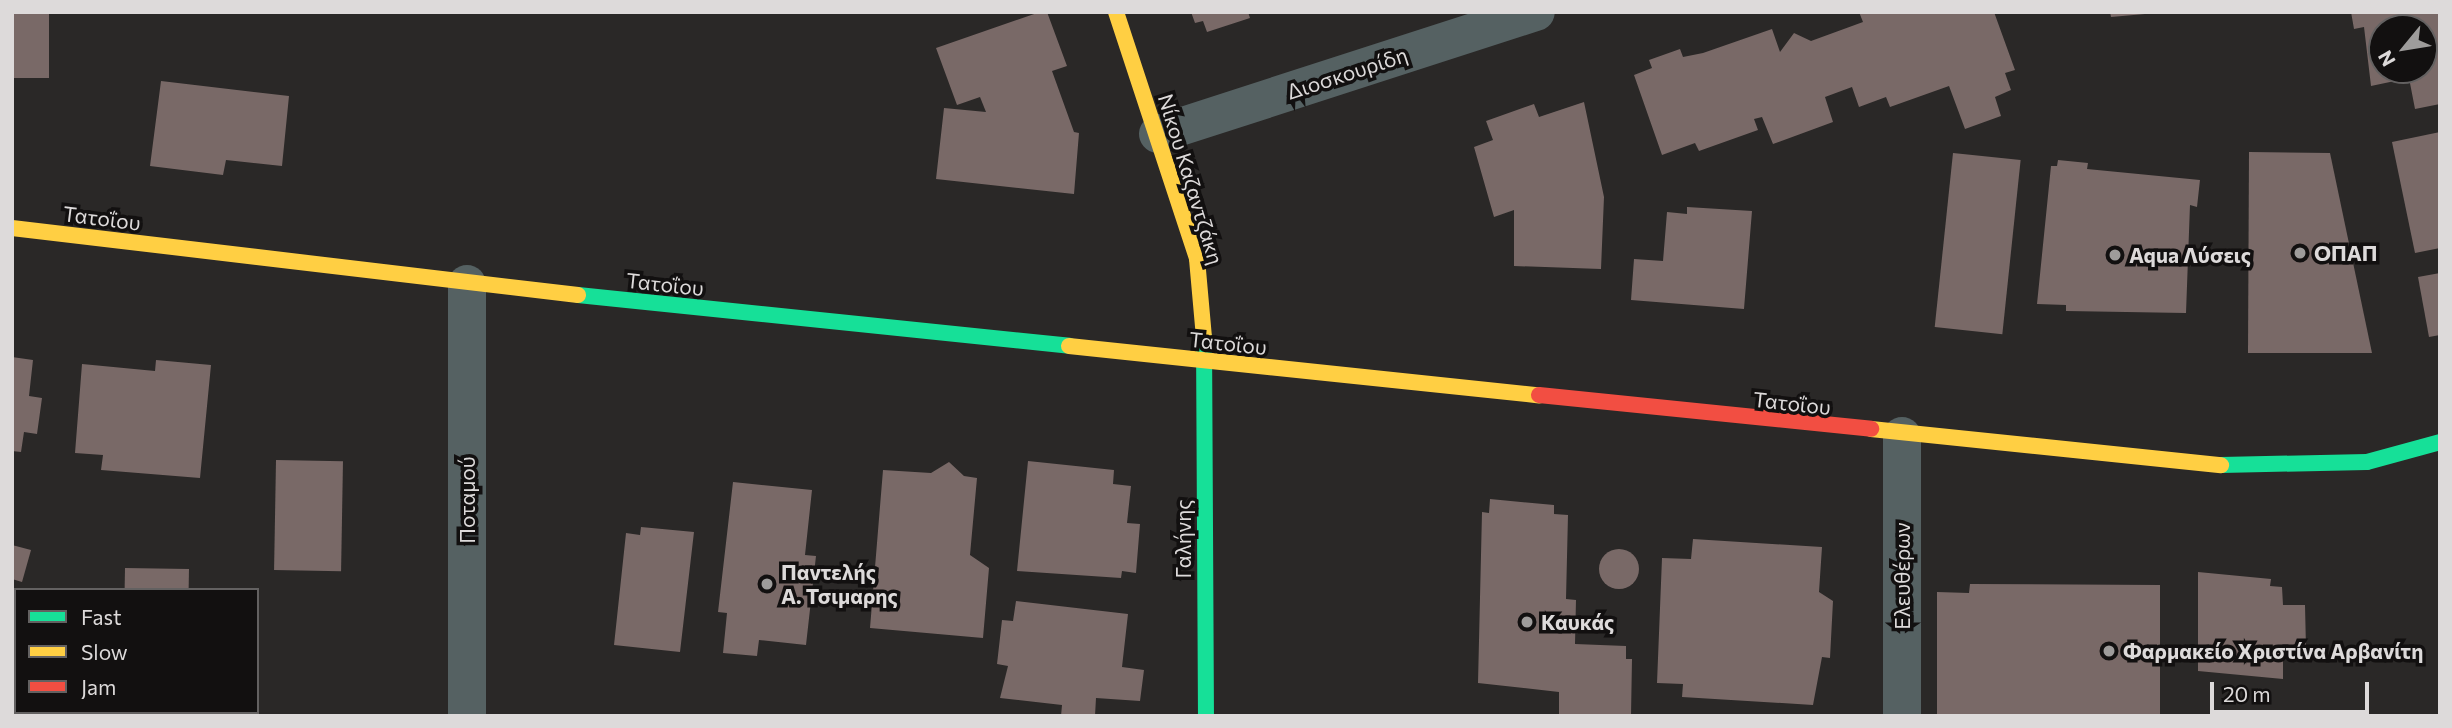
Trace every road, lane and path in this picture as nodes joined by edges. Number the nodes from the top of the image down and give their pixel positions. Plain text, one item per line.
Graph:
1 (1116, 12) edge
2 (1536, 12) edge
3 (1158, 134) junction
4 (12, 228) edge
5 (467, 284) junction
6 (1203, 362) junction
7 (1902, 436) junction
8 (2440, 442) edge
9 (467, 716) edge
10 (1206, 716) edge
11 (1902, 716) edge

1 - 3 main road, Νίκου Καζαντζάκη
2 - 3 street, Διοσκουρίδη
3 - 6 main road, Νίκου Καζαντζάκη
4 - 5 main road, Τατοΐου
5 - 6 main road, Τατοΐου
5 - 9 street, Ποταμού
6 - 7 main road, Τατοΐου
6 - 10 main road, Γαλήνης
7 - 8 main road, Τατοΐου
7 - 11 street, Ελευθέρων

